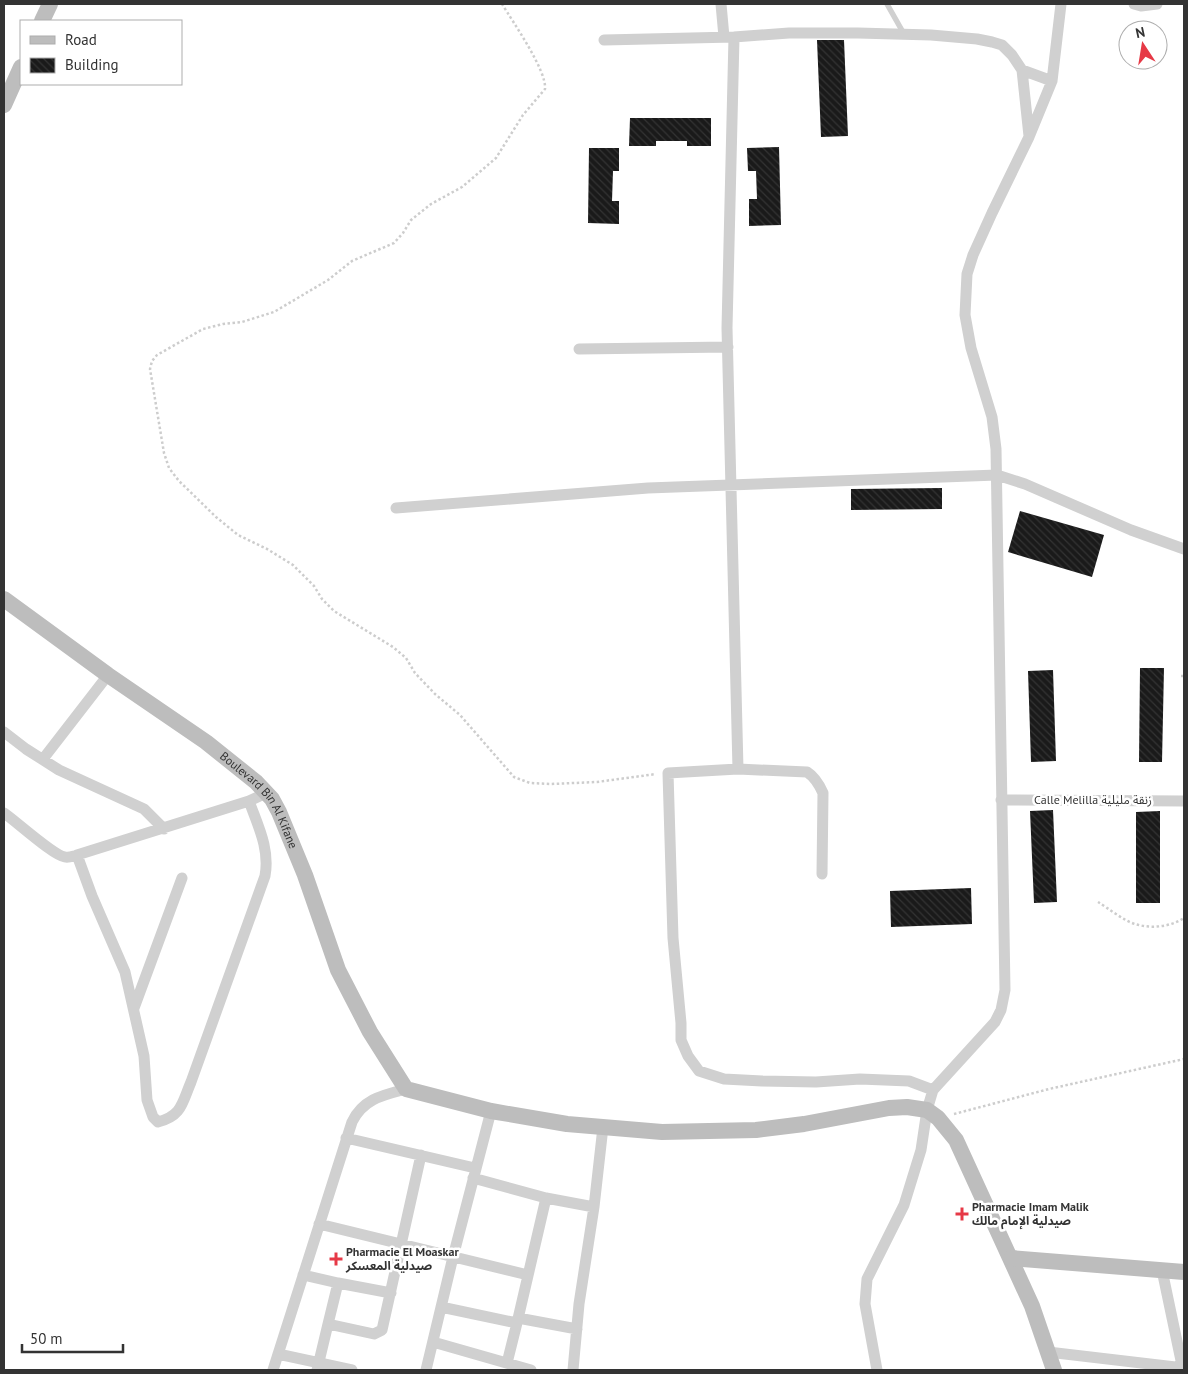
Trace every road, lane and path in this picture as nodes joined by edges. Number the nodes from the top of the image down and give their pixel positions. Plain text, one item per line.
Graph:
1 (50, 4) edge
2 (502, 4) edge
3 (721, 4) edge
4 (887, 4) edge
5 (1061, 4) edge
6 (1134, 4) edge
7 (1157, 4) edge
8 (42, 20) edge
9 (904, 34) junction
10 (729, 37) junction
11 (604, 40) dead end
12 (20, 69) edge
13 (1022, 70) junction
14 (1052, 82) junction
15 (4, 105) edge
16 (1029, 138) junction
17 (728, 347) junction
18 (579, 349) dead end
19 (997, 475) junction
20 (732, 486) junction
21 (396, 508) dead end
22 (1184, 549) edge
23 (4, 599) edge
24 (108, 675) junction
25 (4, 732) edge
26 (42, 759) junction
27 (738, 768) junction
28 (668, 773) junction
29 (266, 792) junction
30 (1001, 800) junction
31 (249, 801) junction
32 (1184, 801) edge
33 (4, 813) edge
34 (164, 829) junction
35 (77, 855) junction
36 (822, 874) dead end
37 (182, 878) dead end
38 (1098, 902) dead end
39 (1184, 918) edge
40 (133, 1008) junction
41 (1184, 1060) edge
42 (406, 1089) junction
43 (933, 1090) junction
44 (491, 1111) junction
45 (933, 1114) junction
46 (603, 1127) junction
47 (346, 1138) junction
48 (421, 1155) junction
49 (474, 1173) junction
50 (546, 1198) junction
51 (594, 1208) junction
52 (319, 1224) junction
53 (402, 1244) junction
54 (453, 1257) junction
55 (1010, 1258) junction
56 (1162, 1270) junction
57 (1184, 1272) edge
58 (303, 1275) junction
59 (528, 1275) junction
60 (338, 1283) junction
61 (391, 1294) junction
62 (442, 1307) junction
63 (518, 1320) junction
64 (328, 1324) junction
65 (577, 1329) junction
66 (433, 1342) junction
67 (1048, 1352) junction
68 (278, 1354) junction
69 (507, 1363) junction
70 (318, 1366) edge
71 (1183, 1369) edge
72 (273, 1370) edge
73 (352, 1370) edge
74 (426, 1370) edge
75 (531, 1370) edge
76 (573, 1370) edge
77 (876, 1370) edge
78 (1054, 1370) edge

1 - 8 street
2 - 28 path
3 - 10 street
4 - 9 lane
5 - 14 street
6 - 7 street
9 - 10 street
9 - 13 street
10 - 11 street
10 - 17 street
12 - 15 street
13 - 14 street
13 - 16 street
14 - 16 street
16 - 19 street
17 - 18 street
17 - 20 street
19 - 20 street
19 - 22 street
19 - 30 street
20 - 21 street
20 - 27 street
23 - 24 street, Boulevard Bin Al Kifane
24 - 26 street
24 - 29 street, Boulevard Bin Al Kifane
25 - 26 street
26 - 34 street
27 - 28 street
27 - 36 street
28 - 43 street
29 - 31 street
29 - 42 street, Boulevard Bin Al Kifane
30 - 32 street, Calle Melilla زنقة مليلية
30 - 43 street
31 - 34 street
31 - 40 street
33 - 35 street
34 - 35 street
35 - 40 street
37 - 40 street
38 - 39 path
41 - 45 path
42 - 44 street
42 - 47 street
43 - 45 street
44 - 46 street
44 - 49 street
45 - 46 street
45 - 55 street
45 - 77 street
46 - 51 street
47 - 48 street
47 - 52 street
48 - 49 street
48 - 53 street
49 - 50 street
49 - 54 street
50 - 51 street
50 - 59 street
51 - 65 street
52 - 53 street
52 - 58 street
53 - 54 street
53 - 61 street
54 - 59 street
54 - 62 street
55 - 56 street
55 - 67 street
56 - 57 street
56 - 71 street
58 - 60 street
58 - 68 street
59 - 63 street
60 - 61 street
60 - 64 street
61 - 64 street
62 - 63 street
62 - 66 street
63 - 65 street
63 - 69 street
64 - 70 street
65 - 76 street
66 - 69 street
66 - 74 street
67 - 71 street
67 - 78 street
68 - 70 street
68 - 72 street
69 - 75 street
70 - 73 street

